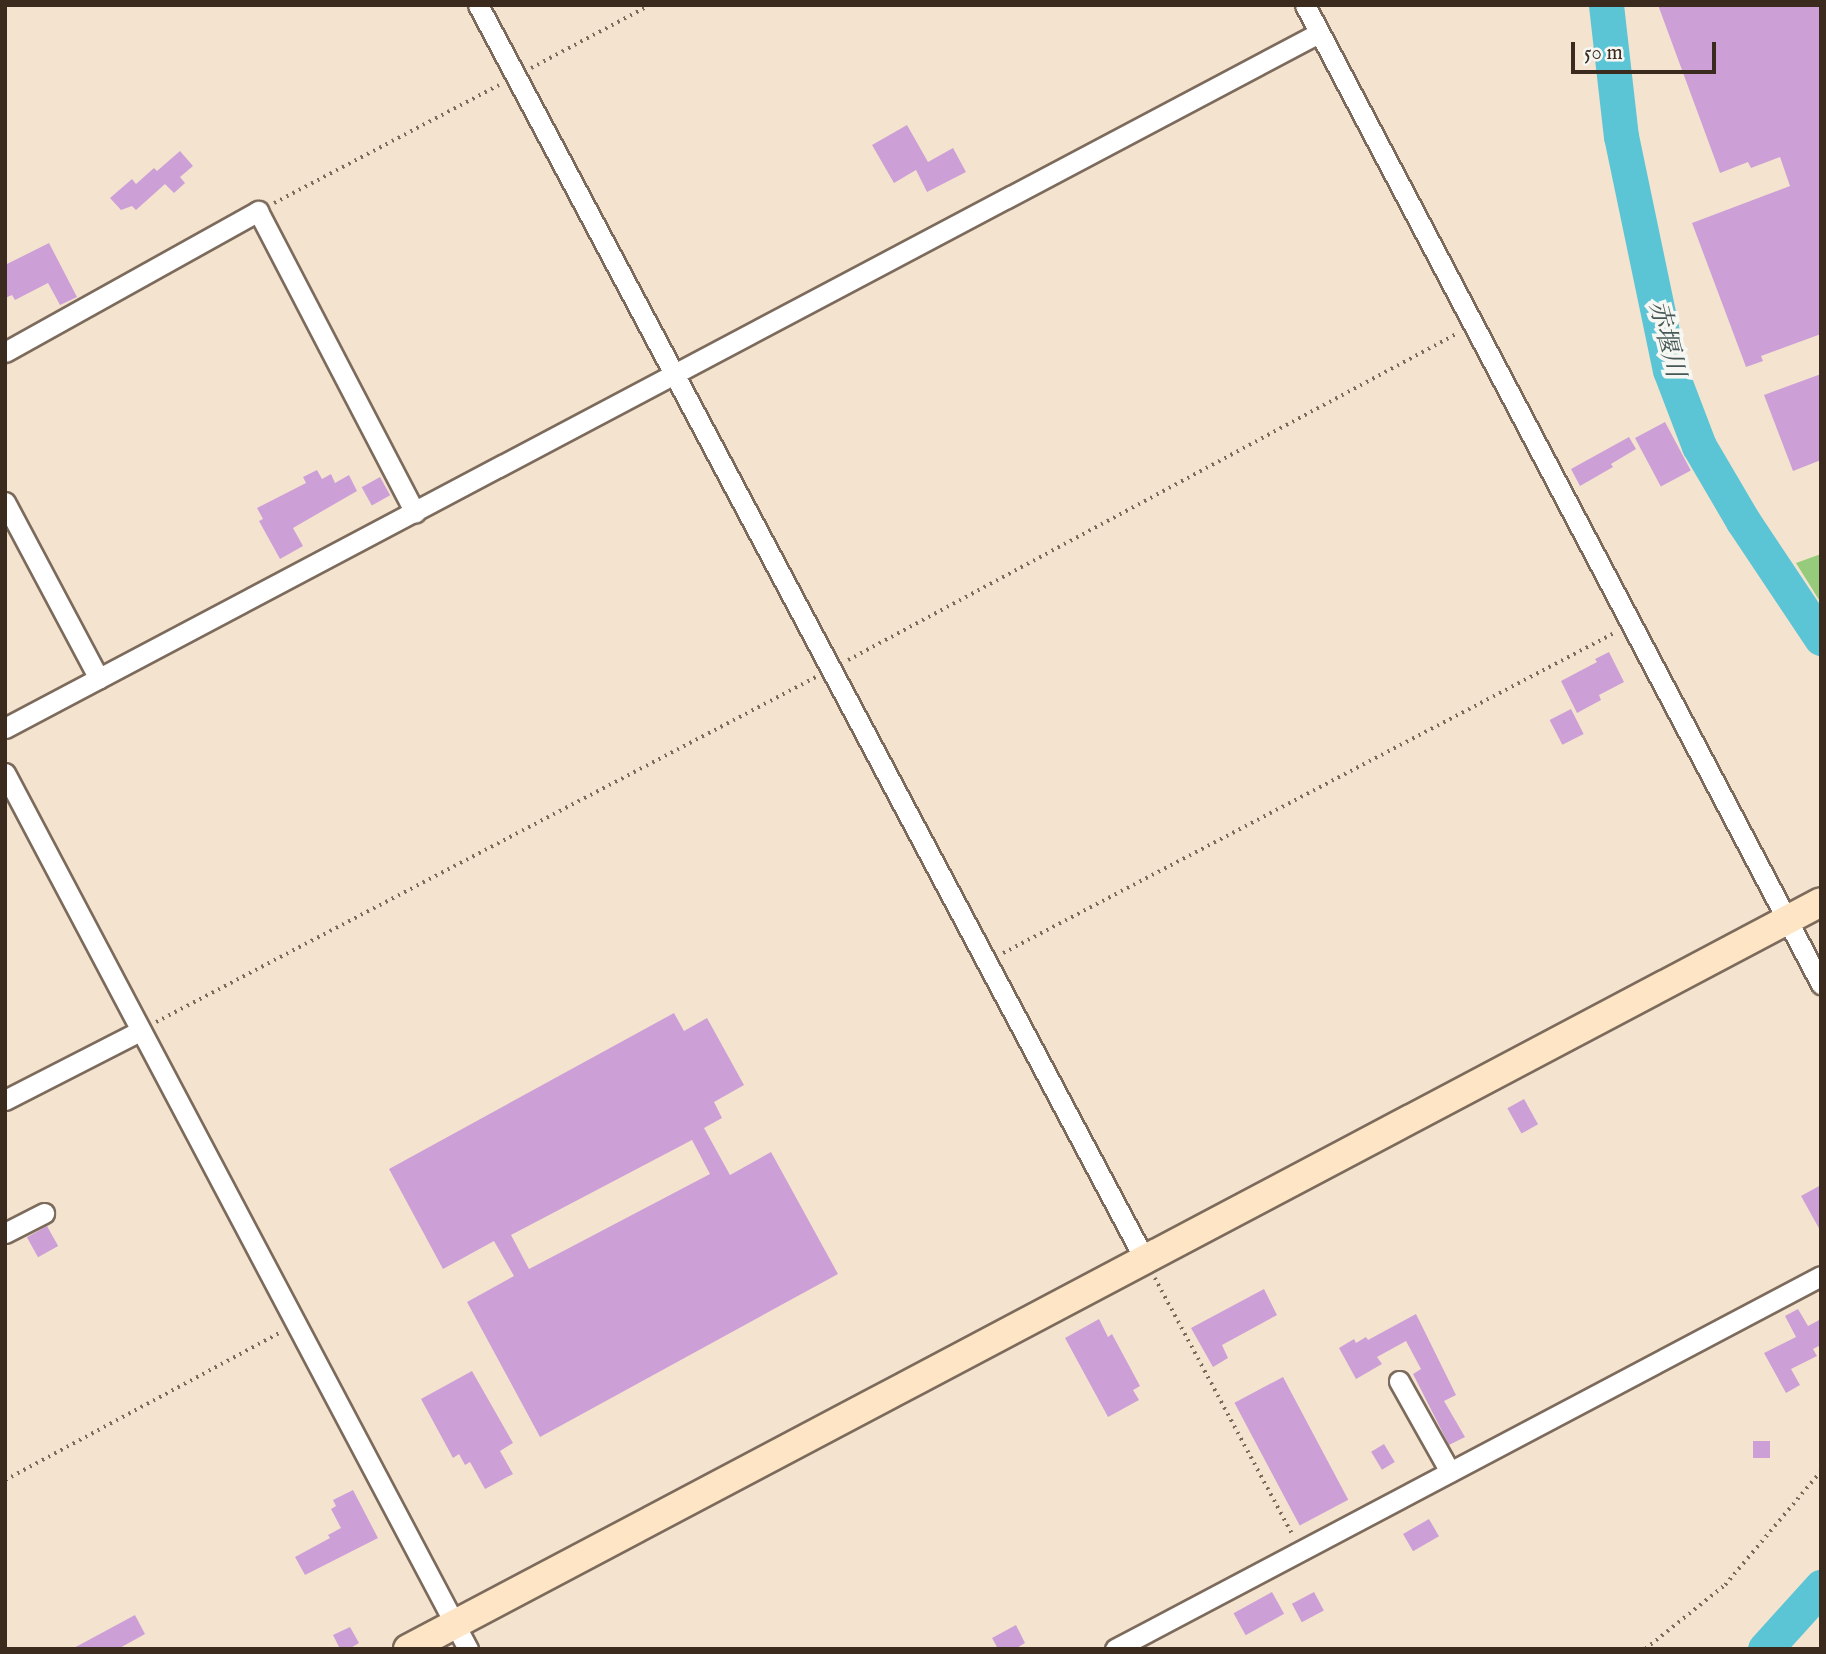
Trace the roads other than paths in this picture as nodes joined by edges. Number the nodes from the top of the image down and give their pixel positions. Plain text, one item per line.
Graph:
1 (478, 5) edge
2 (1305, 5) edge
3 (1320, 33) junction
4 (5, 352) edge
5 (674, 374) junction
6 (5, 502) edge
7 (415, 513) junction
8 (99, 678) junction
9 (5, 728) edge
10 (5, 773) edge
11 (1821, 901) edge
12 (1787, 919) junction
13 (1821, 984) edge
14 (140, 1031) junction
15 (5, 1100) edge
16 (44, 1213) dead end
17 (5, 1233) edge
18 (1144, 1258) junction
19 (1821, 1276) edge
20 (1399, 1381) dead end
21 (1450, 1472) junction
22 (455, 1624) junction
23 (408, 1649) edge
24 (468, 1649) edge
25 (1115, 1649) edge

1 - 5 street
2 - 3 street
3 - 5 street
3 - 12 street
4 - 7 street
5 - 7 street
5 - 18 street
6 - 8 street
7 - 8 street
8 - 9 street
10 - 14 street
11 - 12 street
12 - 13 street
12 - 18 street
14 - 15 street
14 - 22 street
16 - 17 street
18 - 22 street
19 - 21 street
20 - 21 street
21 - 25 street
22 - 23 street
22 - 24 street

